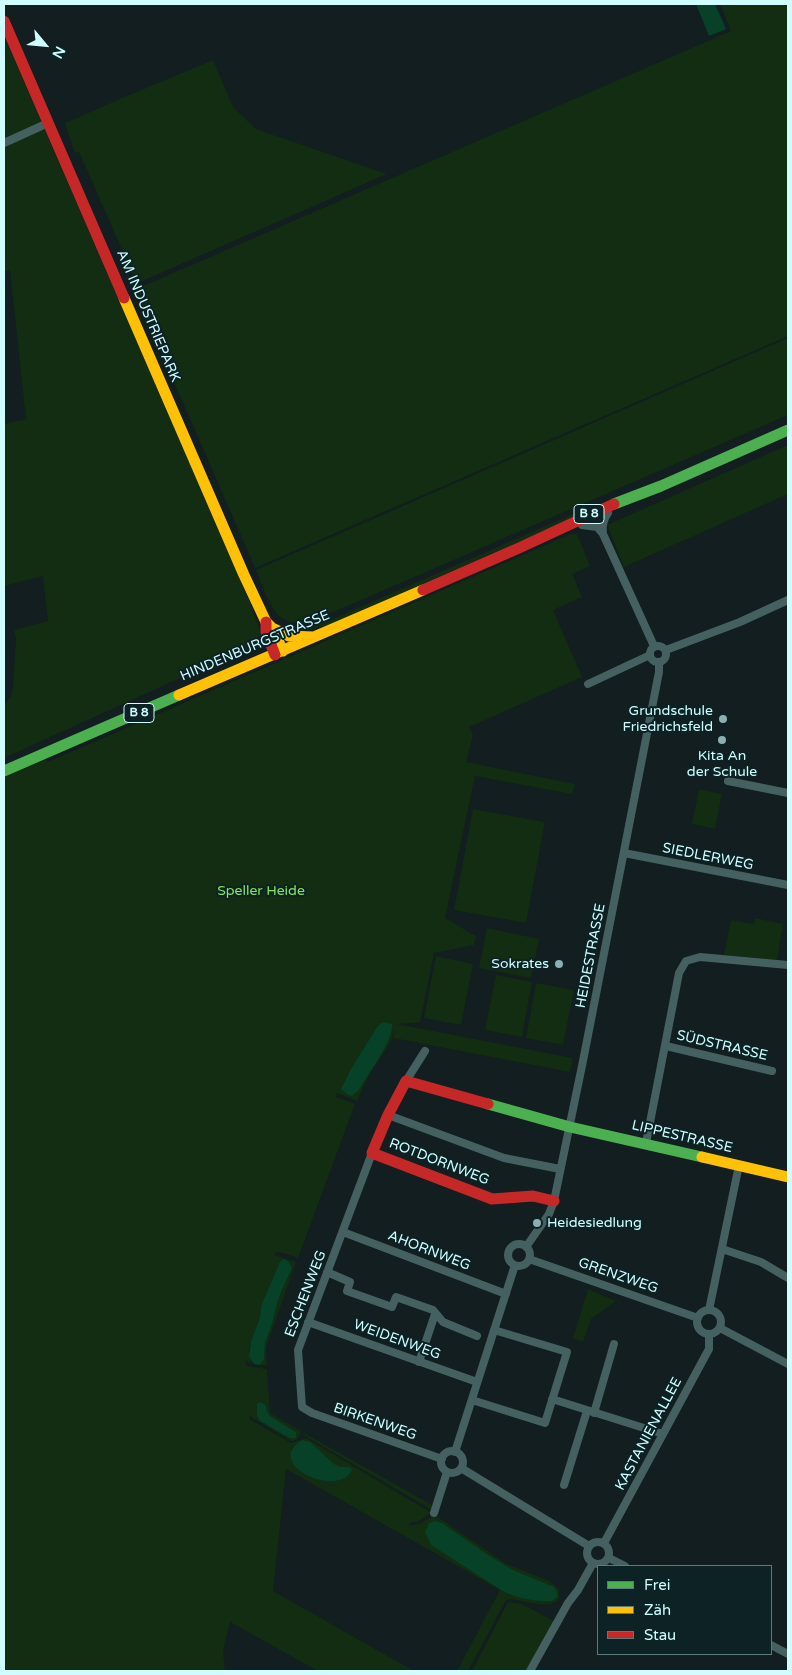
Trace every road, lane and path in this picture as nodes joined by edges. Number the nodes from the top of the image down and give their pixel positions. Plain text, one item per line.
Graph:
1 (4, 21) edge
2 (48, 123) junction
3 (4, 143) edge
4 (788, 430) edge
5 (661, 486) junction
6 (608, 513) junction
7 (582, 524) junction
8 (603, 534) junction
9 (518, 548) junction
10 (788, 600) edge
11 (269, 625) junction
12 (316, 637) junction
13 (654, 646) junction
14 (666, 650) junction
15 (279, 653) junction
16 (650, 655) junction
17 (659, 662) junction
18 (588, 684) dead end
19 (4, 771) edge
20 (728, 781) dead end
21 (788, 793) edge
22 (624, 853) junction
23 (788, 885) edge
24 (788, 965) edge
25 (666, 1046) junction
26 (425, 1051) dead end
27 (772, 1071) dead end
28 (406, 1081) junction
29 (388, 1115) junction
30 (570, 1127) junction
31 (646, 1143) junction
32 (372, 1153) junction
33 (740, 1165) junction
34 (560, 1170) junction
35 (788, 1176) edge
36 (356, 1193) joint
37 (554, 1201) junction
38 (342, 1232) junction
39 (526, 1247) junction
40 (722, 1249) junction
41 (529, 1258) junction
42 (515, 1265) junction
43 (327, 1272) junction
44 (788, 1278) edge
45 (506, 1294) junction
46 (709, 1310) junction
47 (436, 1314) junction
48 (698, 1318) junction
49 (308, 1322) junction
50 (720, 1328) junction
51 (494, 1330) junction
52 (709, 1334) junction
53 (477, 1336) dead end
54 (614, 1344) dead end
55 (419, 1362) junction
56 (788, 1364) edge
57 (477, 1382) junction
58 (552, 1399) junction
59 (472, 1400) junction
60 (302, 1407) joint
61 (590, 1412) junction
62 (663, 1434) junction
63 (455, 1452) junction
64 (442, 1459) junction
65 (461, 1468) junction
66 (447, 1472) junction
67 (564, 1485) dead end
68 (434, 1513) dead end
69 (604, 1543) junction
70 (589, 1546) junction
71 (609, 1558) junction
72 (593, 1563) junction
73 (623, 1565) edge
74 (772, 1645) edge
75 (788, 1654) edge
76 (530, 1671) edge

1 - 2 street, AM INDUSTRIEPARK
2 - 3 street
2 - 11 street, AM INDUSTRIEPARK
4 - 5 street, HINDENBURGSTRASSE / B 8
5 - 6 street, HINDENBURGSTRASSE / B 8
5 - 9 street, HINDENBURGSTRASSE / B 8
6 - 7 street, HINDENBURGSTRASSE / B 8
6 - 8 street
7 - 8 street
7 - 9 street, HINDENBURGSTRASSE / B 8
8 - 13 street
9 - 12 street, HINDENBURGSTRASSE / B 8
10 - 14 street
11 - 12 street
11 - 15 street, AM INDUSTRIEPARK
12 - 15 street, HINDENBURGSTRASSE / B 8
13 - 14 street
13 - 16 street
14 - 17 street, HEIDESTRASSE
15 - 19 street, HINDENBURGSTRASSE / B 8
16 - 17 street
16 - 18 street
17 - 22 street, HEIDESTRASSE
20 - 21 street
22 - 23 street, SIEDLERWEG
22 - 30 street, HEIDESTRASSE
24 - 25 street, SÜDSTRASSE
25 - 27 street, SÜDSTRASSE
25 - 31 street, SÜDSTRASSE
26 - 28 street, ROTDORNWEG
28 - 29 street, ROTDORNWEG
28 - 30 street
29 - 32 street, ROTDORNWEG
29 - 34 street, ROTDORNWEG
30 - 31 street, LIPPESTRASSE
30 - 34 street, HEIDESTRASSE
31 - 33 street, LIPPESTRASSE
32 - 36 street, ROTDORNWEG
32 - 37 street, ROTDORNWEG
33 - 35 street, LIPPESTRASSE
33 - 40 street
34 - 37 street, HEIDESTRASSE
36 - 38 street, ESCHENWEG
37 - 39 street, HEIDESTRASSE
38 - 43 street, ESCHENWEG
38 - 45 street, AHORNWEG
39 - 41 street
39 - 42 street, HEIDESTRASSE
40 - 44 street
40 - 46 street
41 - 42 street
41 - 48 street, GRENZWEG
42 - 45 street, HEIDESTRASSE
43 - 47 street
43 - 49 street, ESCHENWEG
45 - 51 street, HEIDESTRASSE
46 - 48 street
46 - 50 street
47 - 53 street
47 - 55 street
48 - 52 street
49 - 55 street, WEIDENWEG
49 - 60 street, ESCHENWEG
50 - 52 street
50 - 56 street
51 - 57 street, HEIDESTRASSE
51 - 58 street
52 - 62 street, KASTANIENALLEE
54 - 61 street
55 - 57 street, WEIDENWEG
57 - 59 street, HEIDESTRASSE
58 - 59 street
58 - 61 street
59 - 63 street, HEIDESTRASSE
60 - 64 street, BIRKENWEG
61 - 62 street
61 - 67 street
62 - 69 street, KASTANIENALLEE
63 - 64 street
63 - 65 street
64 - 66 street
65 - 66 street
65 - 70 street
66 - 68 street
69 - 70 street
69 - 71 street
70 - 72 street
71 - 72 street
71 - 73 street
72 - 76 street
74 - 75 street

